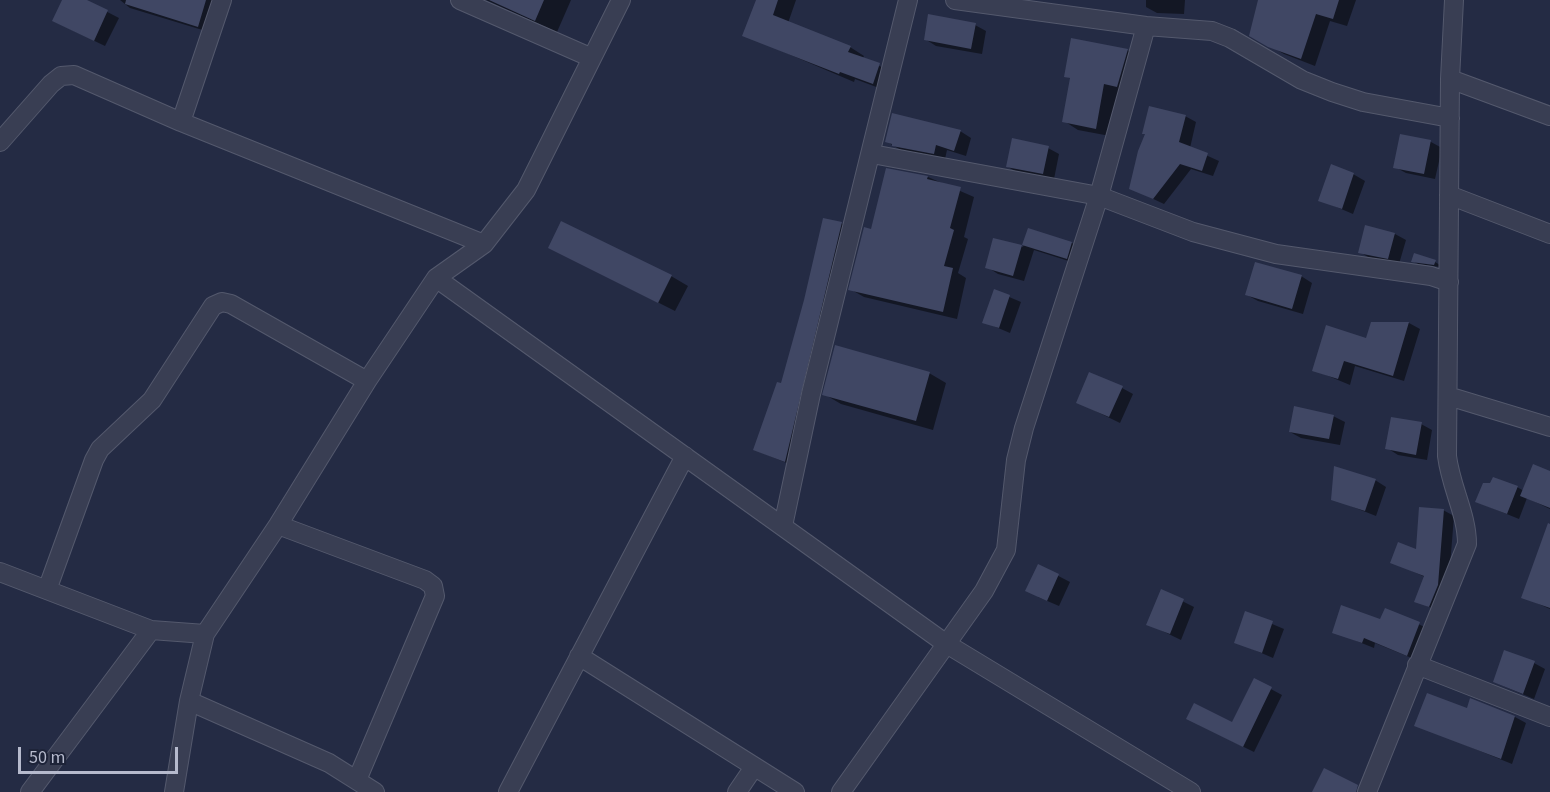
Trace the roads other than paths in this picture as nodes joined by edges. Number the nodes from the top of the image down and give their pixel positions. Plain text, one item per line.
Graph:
1 (222, 0) edge
2 (460, 0) edge
3 (621, 0) edge
4 (908, 0) edge
5 (955, 0) edge
6 (1454, 0) edge
7 (1146, 26) junction
8 (592, 58) junction
9 (1450, 79) junction
10 (1550, 116) edge
11 (1450, 118) junction
12 (181, 122) junction
13 (0, 142) edge
14 (872, 154) junction
15 (1449, 195) junction
16 (1099, 196) junction
17 (1550, 234) edge
18 (484, 244) junction
19 (436, 278) junction
20 (1449, 282) junction
21 (367, 381) junction
22 (1448, 396) junction
23 (1550, 427) edge
24 (685, 456) junction
25 (278, 525) junction
26 (783, 526) junction
27 (0, 572) edge
28 (48, 590) junction
29 (151, 630) junction
30 (205, 634) junction
31 (945, 643) junction
32 (579, 656) junction
33 (1417, 665) junction
34 (189, 701) junction
35 (1550, 717) edge
36 (754, 767) junction
37 (357, 780) junction
38 (30, 792) edge
39 (174, 792) edge
40 (375, 792) edge
41 (508, 792) edge
42 (737, 792) edge
43 (795, 792) edge
44 (841, 792) edge
45 (1191, 792) edge
46 (1367, 792) edge

1 - 12 street
2 - 8 street
3 - 8 street
4 - 14 street
5 - 7 street
6 - 9 street
7 - 11 street
7 - 16 street
8 - 18 street
9 - 10 street
9 - 11 street
11 - 15 street
12 - 13 street
12 - 18 street
14 - 16 street
14 - 26 street
15 - 17 street
15 - 20 street
16 - 20 street
16 - 31 street
18 - 19 street
19 - 21 street
19 - 24 street
20 - 22 street
21 - 25 street
21 - 28 street
22 - 23 street
22 - 33 street
24 - 26 street
24 - 32 street
25 - 30 street
25 - 37 street
26 - 31 street
27 - 28 street
28 - 29 street
29 - 30 street
29 - 38 street
30 - 34 street
31 - 44 street
31 - 45 street
32 - 36 street
32 - 41 street
33 - 35 street
33 - 46 street
34 - 37 street
34 - 39 street
36 - 42 street
36 - 43 street
37 - 40 street

